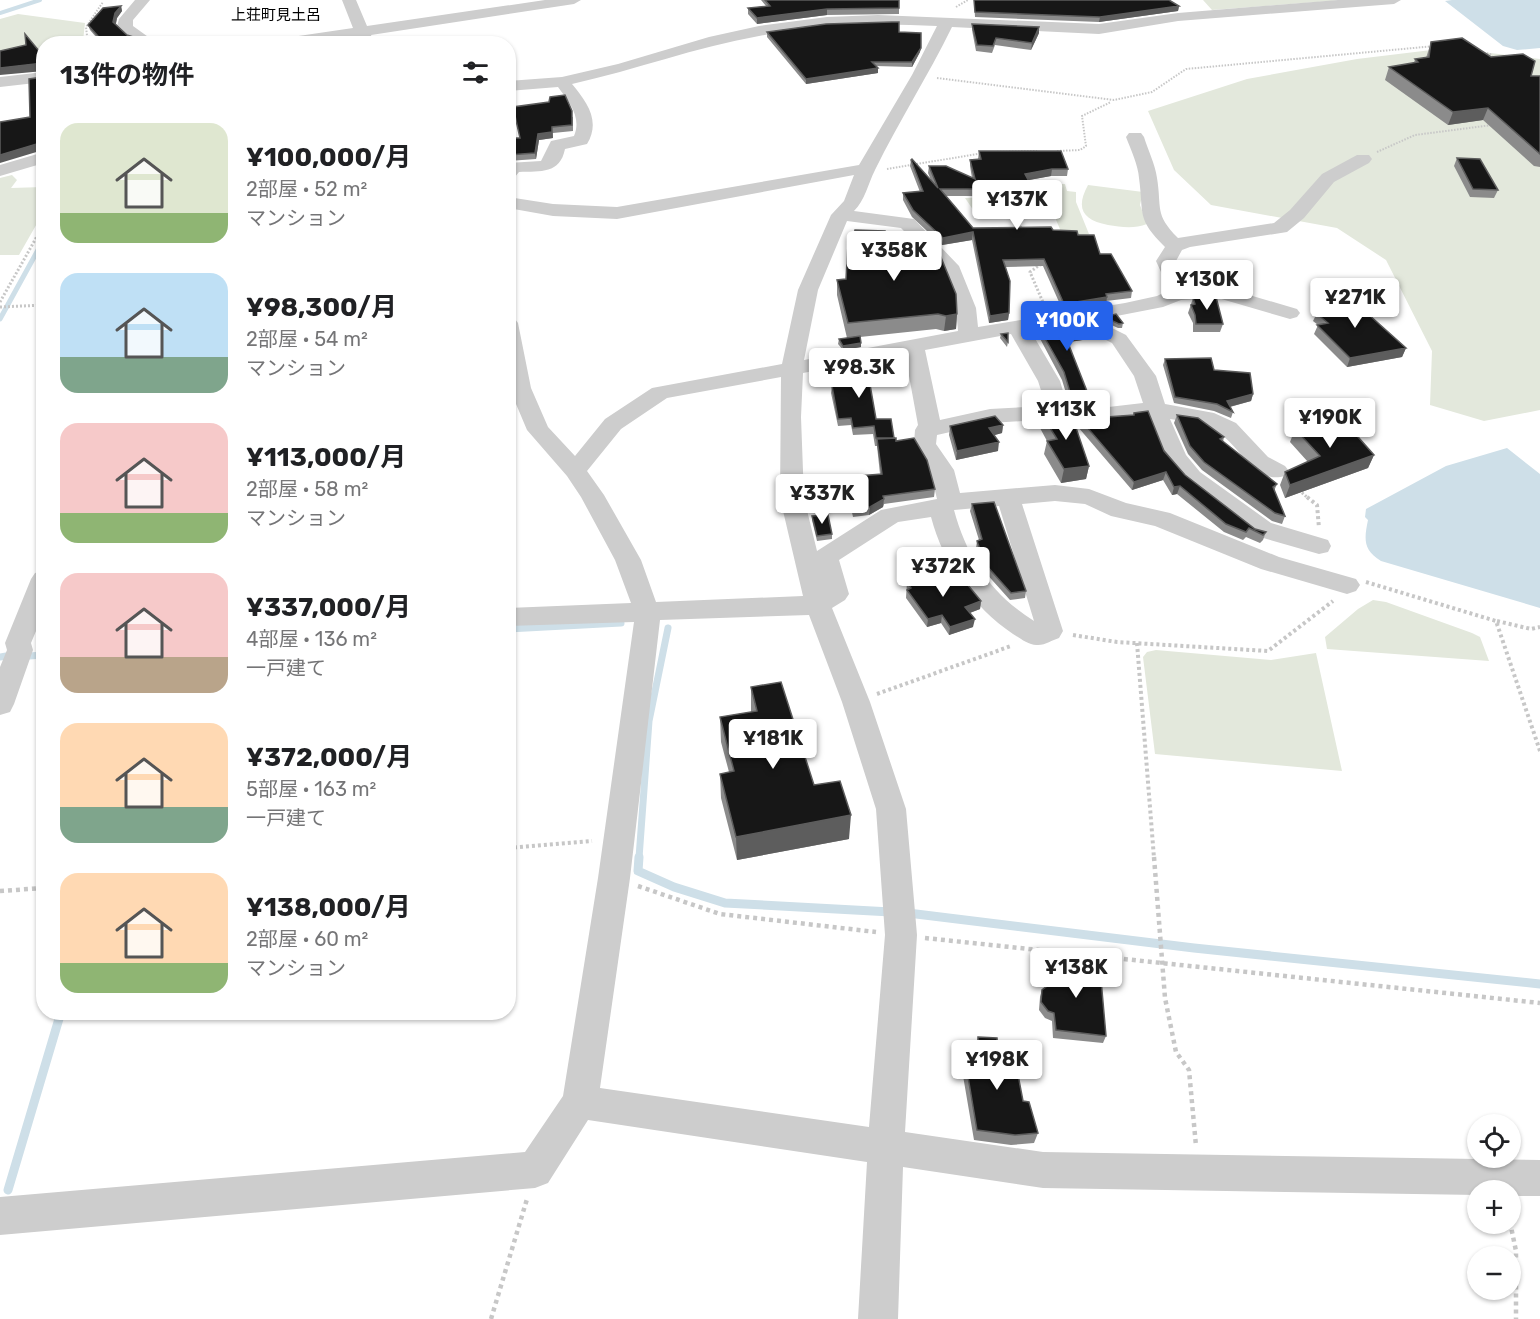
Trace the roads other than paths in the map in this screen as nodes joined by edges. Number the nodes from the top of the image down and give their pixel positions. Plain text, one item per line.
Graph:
1 (143, 0) edge
2 (349, 0) edge
3 (574, 0) edge
4 (1193, 0) edge
5 (1394, 0) edge
6 (923, 6) dead end
7 (1208, 15) junction
8 (942, 22) junction
9 (137, 36) edge
10 (364, 36) edge
11 (370, 36) edge
12 (36, 78) edge
13 (0, 82) edge
14 (562, 82) junction
15 (516, 86) edge
16 (1136, 137) dead end
17 (36, 159) edge
18 (1363, 159) road end
19 (516, 167) edge
20 (5, 168) edge
21 (865, 171) junction
22 (516, 203) edge
23 (840, 215) junction
24 (1175, 246) junction
25 (1177, 294) junction
26 (1290, 314) dead end
27 (1073, 316) junction
28 (1017, 327) junction
29 (969, 336) junction
30 (914, 346) junction
31 (516, 366) edge
32 (792, 368) junction
33 (1154, 409) junction
34 (1057, 412) junction
35 (930, 428) junction
36 (574, 471) junction
37 (1276, 471) dead end
38 (1008, 497) junction
39 (945, 505) junction
40 (1319, 546) dead end
41 (1347, 585) road end
42 (36, 601) edge
43 (818, 605) junction
44 (648, 611) junction
45 (516, 617) edge
46 (21, 643) edge
47 (0, 704) edge
48 (580, 1102) junction
49 (886, 1146) junction
50 (1540, 1178) edge
51 (0, 1216) edge
52 (878, 1319) edge

1 - 9 street
2 - 10 street
3 - 11 street
4 - 7 street
5 - 7 street
6 - 8 street
7 - 8 street
8 - 14 street
8 - 21 street
12 - 13 street
14 - 15 street
14 - 19 street
16 - 24 street
17 - 20 street
18 - 24 street
21 - 22 street
21 - 23 street
23 - 29 street
23 - 32 street
24 - 25 street
25 - 26 street
25 - 27 street
27 - 28 street
27 - 33 street
28 - 29 street
28 - 34 street
29 - 30 street
30 - 32 street
30 - 35 street
31 - 36 street
32 - 36 street
32 - 43 street
33 - 34 street
33 - 37 street
33 - 40 street
34 - 35 street
35 - 39 street
36 - 44 street
38 - 39 street
38 - 39 street
38 - 41 street
39 - 43 street
42 - 46 street
43 - 44 street
43 - 49 street
44 - 45 street
44 - 48 street
46 - 47 street
48 - 49 street
48 - 51 street
49 - 50 street
49 - 52 street

